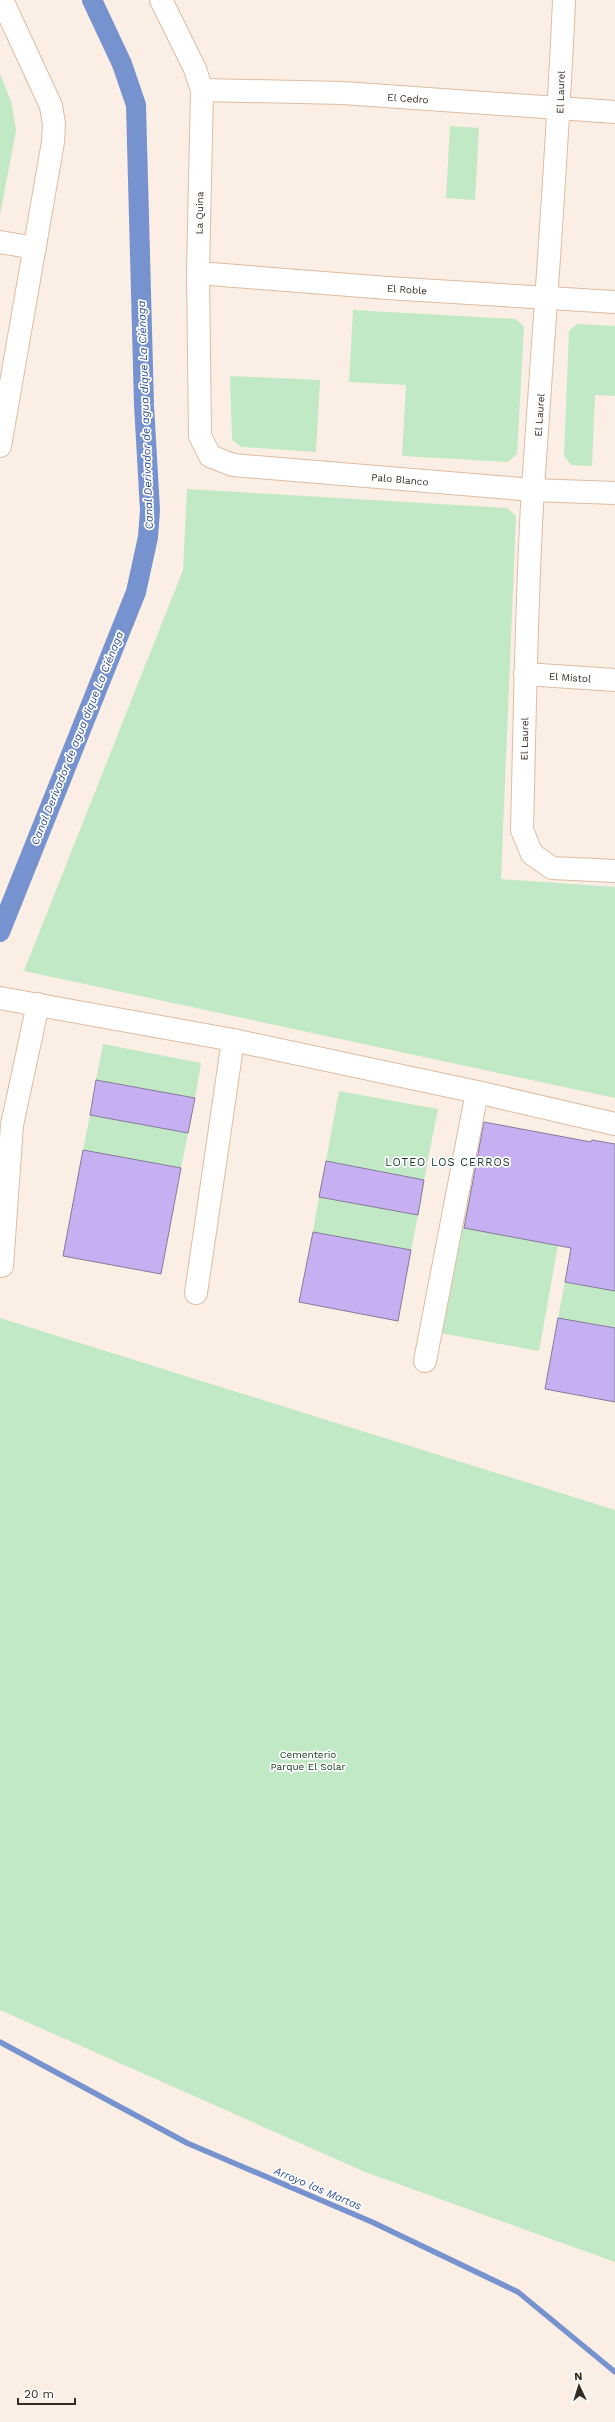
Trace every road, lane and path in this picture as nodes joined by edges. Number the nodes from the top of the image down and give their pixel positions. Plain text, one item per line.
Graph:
1 (161, 0) edge
2 (564, 0) edge
3 (4, 11) edge
4 (202, 90) junction
5 (559, 108) junction
6 (615, 112) edge
7 (0, 242) edge
8 (35, 248) junction
9 (198, 273) junction
10 (548, 298) junction
11 (615, 302) edge
12 (200, 436) joint
13 (0, 446) edge
14 (533, 490) junction
15 (615, 493) edge
16 (526, 674) junction
17 (615, 680) edge
18 (615, 871) edge
19 (0, 998) edge
20 (38, 1004) junction
21 (233, 1040) junction
22 (476, 1092) junction
23 (615, 1124) edge
24 (2, 1266) dead end
25 (196, 1293) dead end
26 (425, 1361) dead end

1 - 4 street, La Quina
2 - 5 street, El Laurel
3 - 8 street
4 - 5 street, El Cedro
4 - 9 street, La Quina
5 - 6 street, El Cedro
5 - 10 street, El Laurel
7 - 8 street
8 - 13 street
9 - 10 street, El Roble
9 - 12 street, La Quina
10 - 11 street, El Roble
10 - 14 street, El Laurel
12 - 14 street, Palo Blanco
14 - 15 street, Palo Blanco
14 - 16 street, El Laurel
16 - 17 street, El Mistol
16 - 18 street, El Laurel
19 - 20 street
20 - 21 street
20 - 24 street
21 - 22 street
21 - 25 street
22 - 23 street
22 - 26 street

